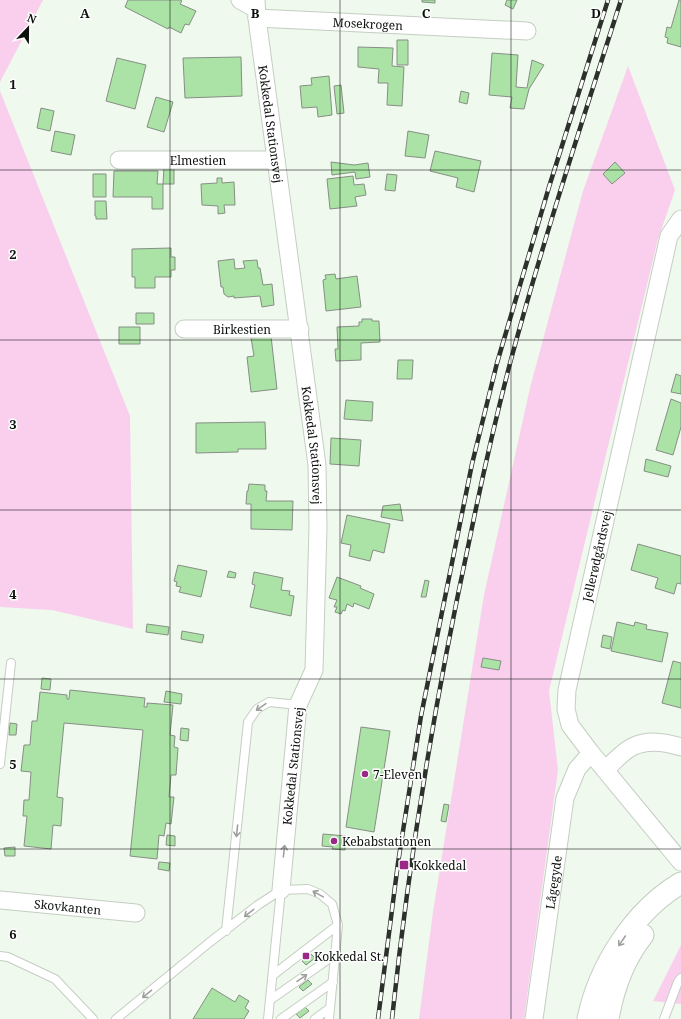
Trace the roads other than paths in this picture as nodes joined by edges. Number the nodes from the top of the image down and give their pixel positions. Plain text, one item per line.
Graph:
1 (240, 0) edge
2 (257, 9) edge
3 (527, 31) dead end
4 (119, 160) dead end
5 (276, 160) junction
6 (681, 219) edge
7 (184, 329) dead end
8 (300, 329) junction
9 (12, 663) dead end
10 (298, 705) junction
11 (681, 747) edge
12 (591, 753) junction
13 (0, 764) edge
14 (605, 770) junction
15 (681, 862) edge
16 (676, 888) edge
17 (281, 890) junction
18 (0, 900) edge
19 (136, 913) dead end
20 (338, 925) junction
21 (226, 931) junction
22 (336, 954) junction
23 (0, 956) edge
24 (273, 975) junction
25 (681, 978) edge
26 (333, 982) junction
27 (270, 1000) junction
28 (330, 1008) junction
29 (93, 1019) edge
30 (116, 1019) edge
31 (268, 1019) edge
32 (281, 1019) edge
33 (315, 1019) edge
34 (329, 1019) edge
35 (534, 1019) edge
36 (588, 1019) edge
37 (608, 1019) edge
38 (664, 1019) edge

1 - 2 street
2 - 3 street, Mosekrogen
2 - 5 street, Kokkedal Stationsvej
4 - 5 street, Elmestien
5 - 8 street, Kokkedal Stationsvej
6 - 12 street, Jellerødgårdsvej
7 - 8 street, Birkestien
8 - 10 street, Kokkedal Stationsvej
9 - 13 lane
17 -> 10 street, Kokkedal Stationsvej
10 -> 21 lane
11 - 14 street
12 - 14 street, Jellerødgårdsvej
12 - 35 street, Lågegyde
14 - 15 street, Jellerødgårdsvej
16 -> 36 street
16 - 37 street
20 -> 17 lane
17 -> 21 lane
17 - 24 lane
18 - 19 street, Skovkanten
20 - 22 lane
20 - 24 lane
21 -> 30 lane
22 - 26 lane
27 -> 22 lane
23 - 29 lane
24 - 27 lane
25 - 38 lane
26 - 28 lane
26 - 32 lane
27 - 31 lane
28 - 33 lane
28 - 34 lane

